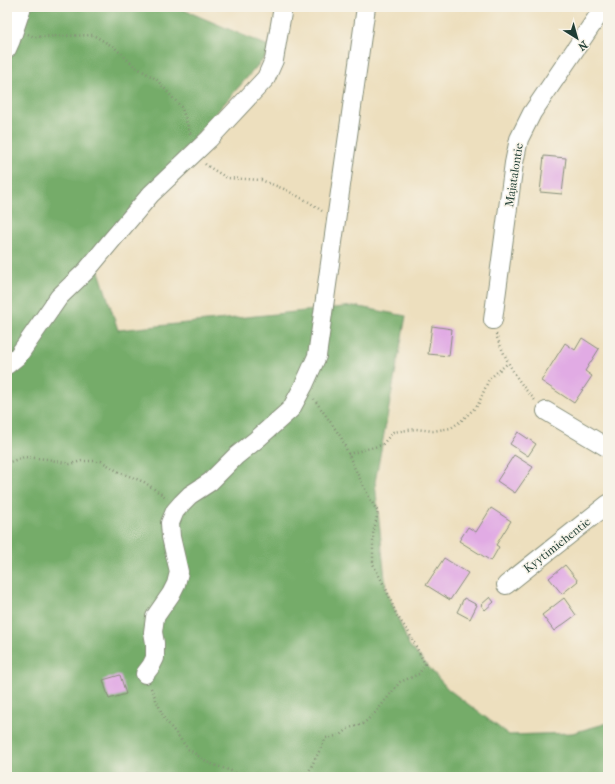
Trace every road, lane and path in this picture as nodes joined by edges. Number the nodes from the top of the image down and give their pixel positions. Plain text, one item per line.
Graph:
1 (22, 7) edge
2 (283, 7) edge
3 (366, 7) edge
4 (604, 7) edge
5 (15, 28) junction
6 (7, 48) edge
7 (197, 150) junction
8 (336, 223) junction
9 (493, 320) joint
10 (508, 363) junction
11 (7, 365) edge
12 (304, 385) junction
13 (546, 411) joint
14 (608, 448) edge
15 (348, 454) junction
16 (7, 463) edge
17 (608, 504) edge
18 (178, 506) junction
19 (506, 585) dead end
20 (145, 674) joint
21 (241, 777) edge
22 (306, 777) edge

1 - 5 street
2 - 7 street
3 - 8 street
4 - 9 street, Majatalontie
5 - 6 street
5 - 7 path
7 - 8 path
7 - 11 street
8 - 12 street
9 - 10 path
10 - 13 path
10 - 15 path
12 - 15 path
12 - 18 street
13 - 14 street
15 - 22 path
16 - 18 path
17 - 19 street, Kyytimiehentie
18 - 20 street
20 - 21 path

